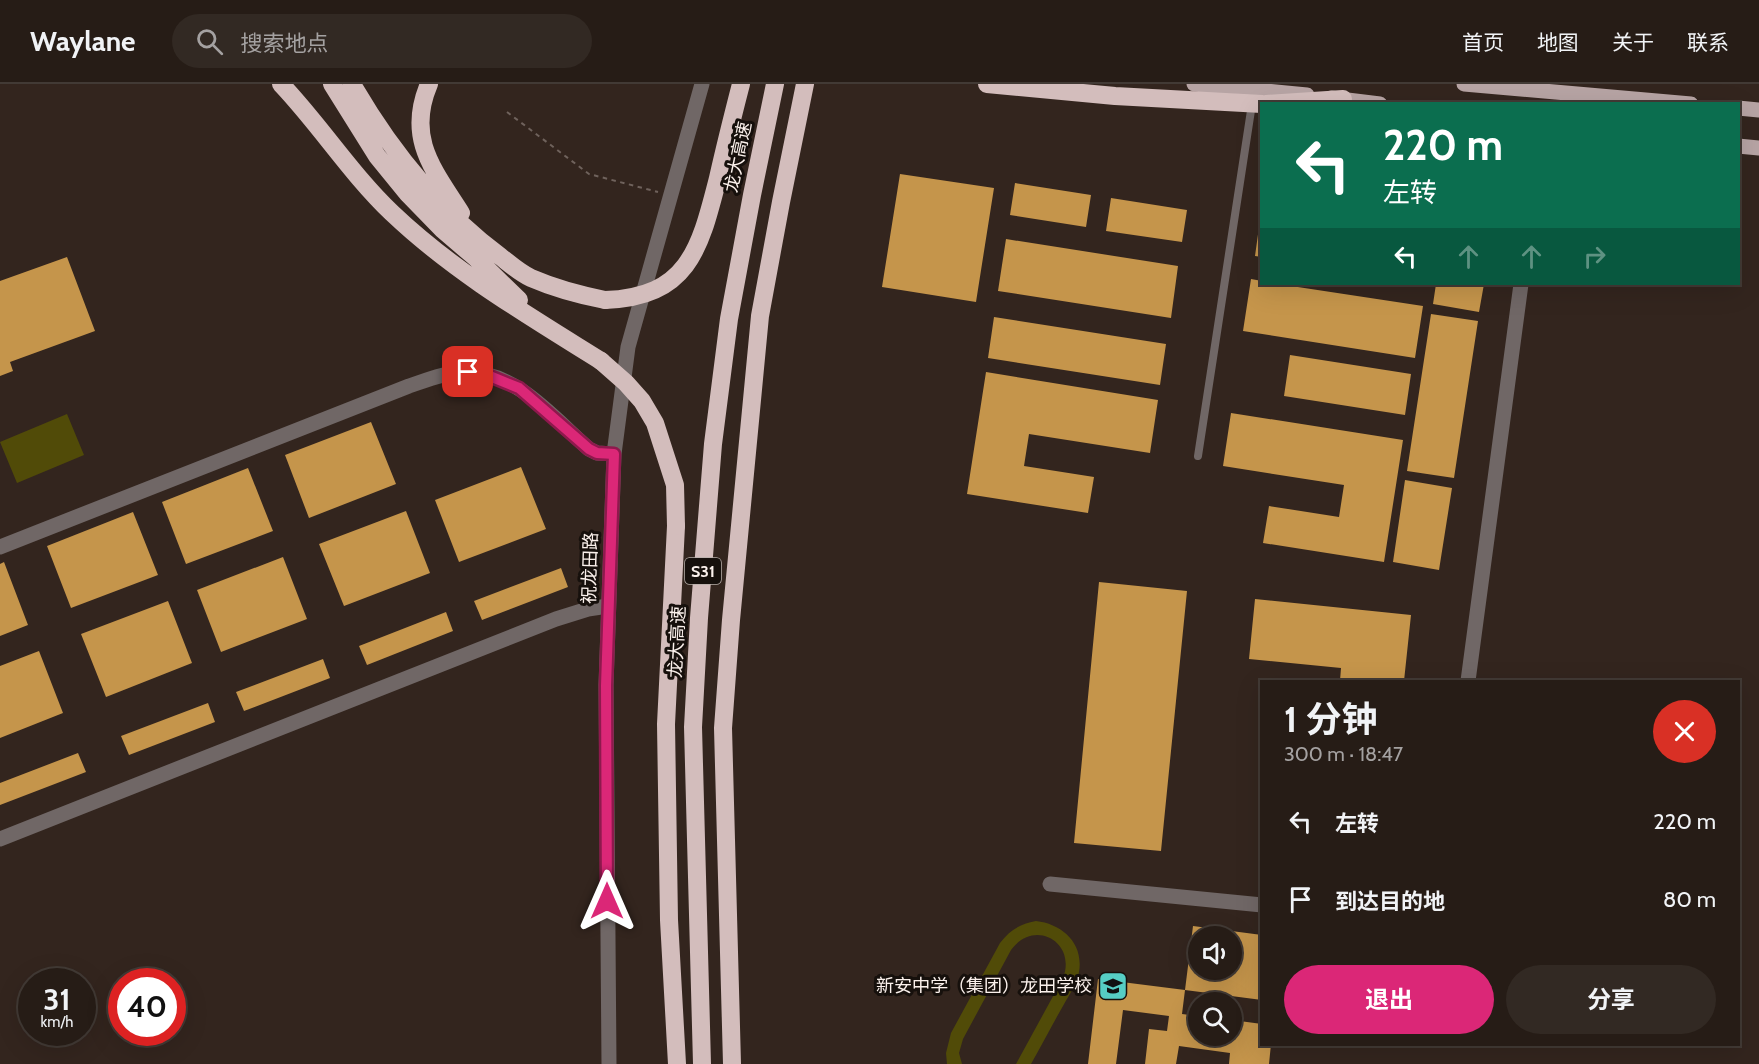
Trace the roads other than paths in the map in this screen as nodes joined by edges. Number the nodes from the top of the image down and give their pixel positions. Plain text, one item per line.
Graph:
1 (281, 84) edge
2 (332, 84) edge
3 (352, 84) edge
4 (429, 84) edge
5 (702, 84) edge
6 (741, 84) edge
7 (775, 84) edge
8 (805, 84) edge
9 (987, 84) edge
10 (1194, 84) edge
11 (1464, 84) edge
12 (1343, 99) junction
13 (1281, 102) edge
14 (1365, 102) edge
15 (1668, 102) edge
16 (1260, 103) edge
17 (1740, 108) edge
18 (1759, 110) edge
19 (1740, 146) edge
20 (1759, 148) edge
21 (478, 240) junction
22 (1521, 285) edge
23 (546, 326) junction
24 (614, 454) junction
25 (1198, 456) dead end
26 (0, 548) edge
27 (608, 606) junction
28 (1468, 680) edge
29 (0, 839) edge
30 (1050, 884) dead end
31 (1260, 905) edge
32 (609, 1064) edge
33 (677, 1064) edge
34 (702, 1064) edge
35 (732, 1064) edge

1 - 23 highway
2 - 23 highway
3 - 21 highway
4 - 21 highway
5 - 24 street, 祝龙田路
6 - 21 highway, bridge
7 - 34 highway, 龙大高速 / S31
8 - 35 highway, S31
9 - 16 highway
10 - 12 main road
11 - 15 main road
12 - 13 highway
12 - 14 main road
16 - 25 lane
17 - 18 main road
19 - 20 main road
22 - 28 street
23 - 33 highway, bridge
24 - 26 street
24 - 27 street, 祝龙田路
27 - 29 street
27 - 32 street, 祝龙田路
30 - 31 street

